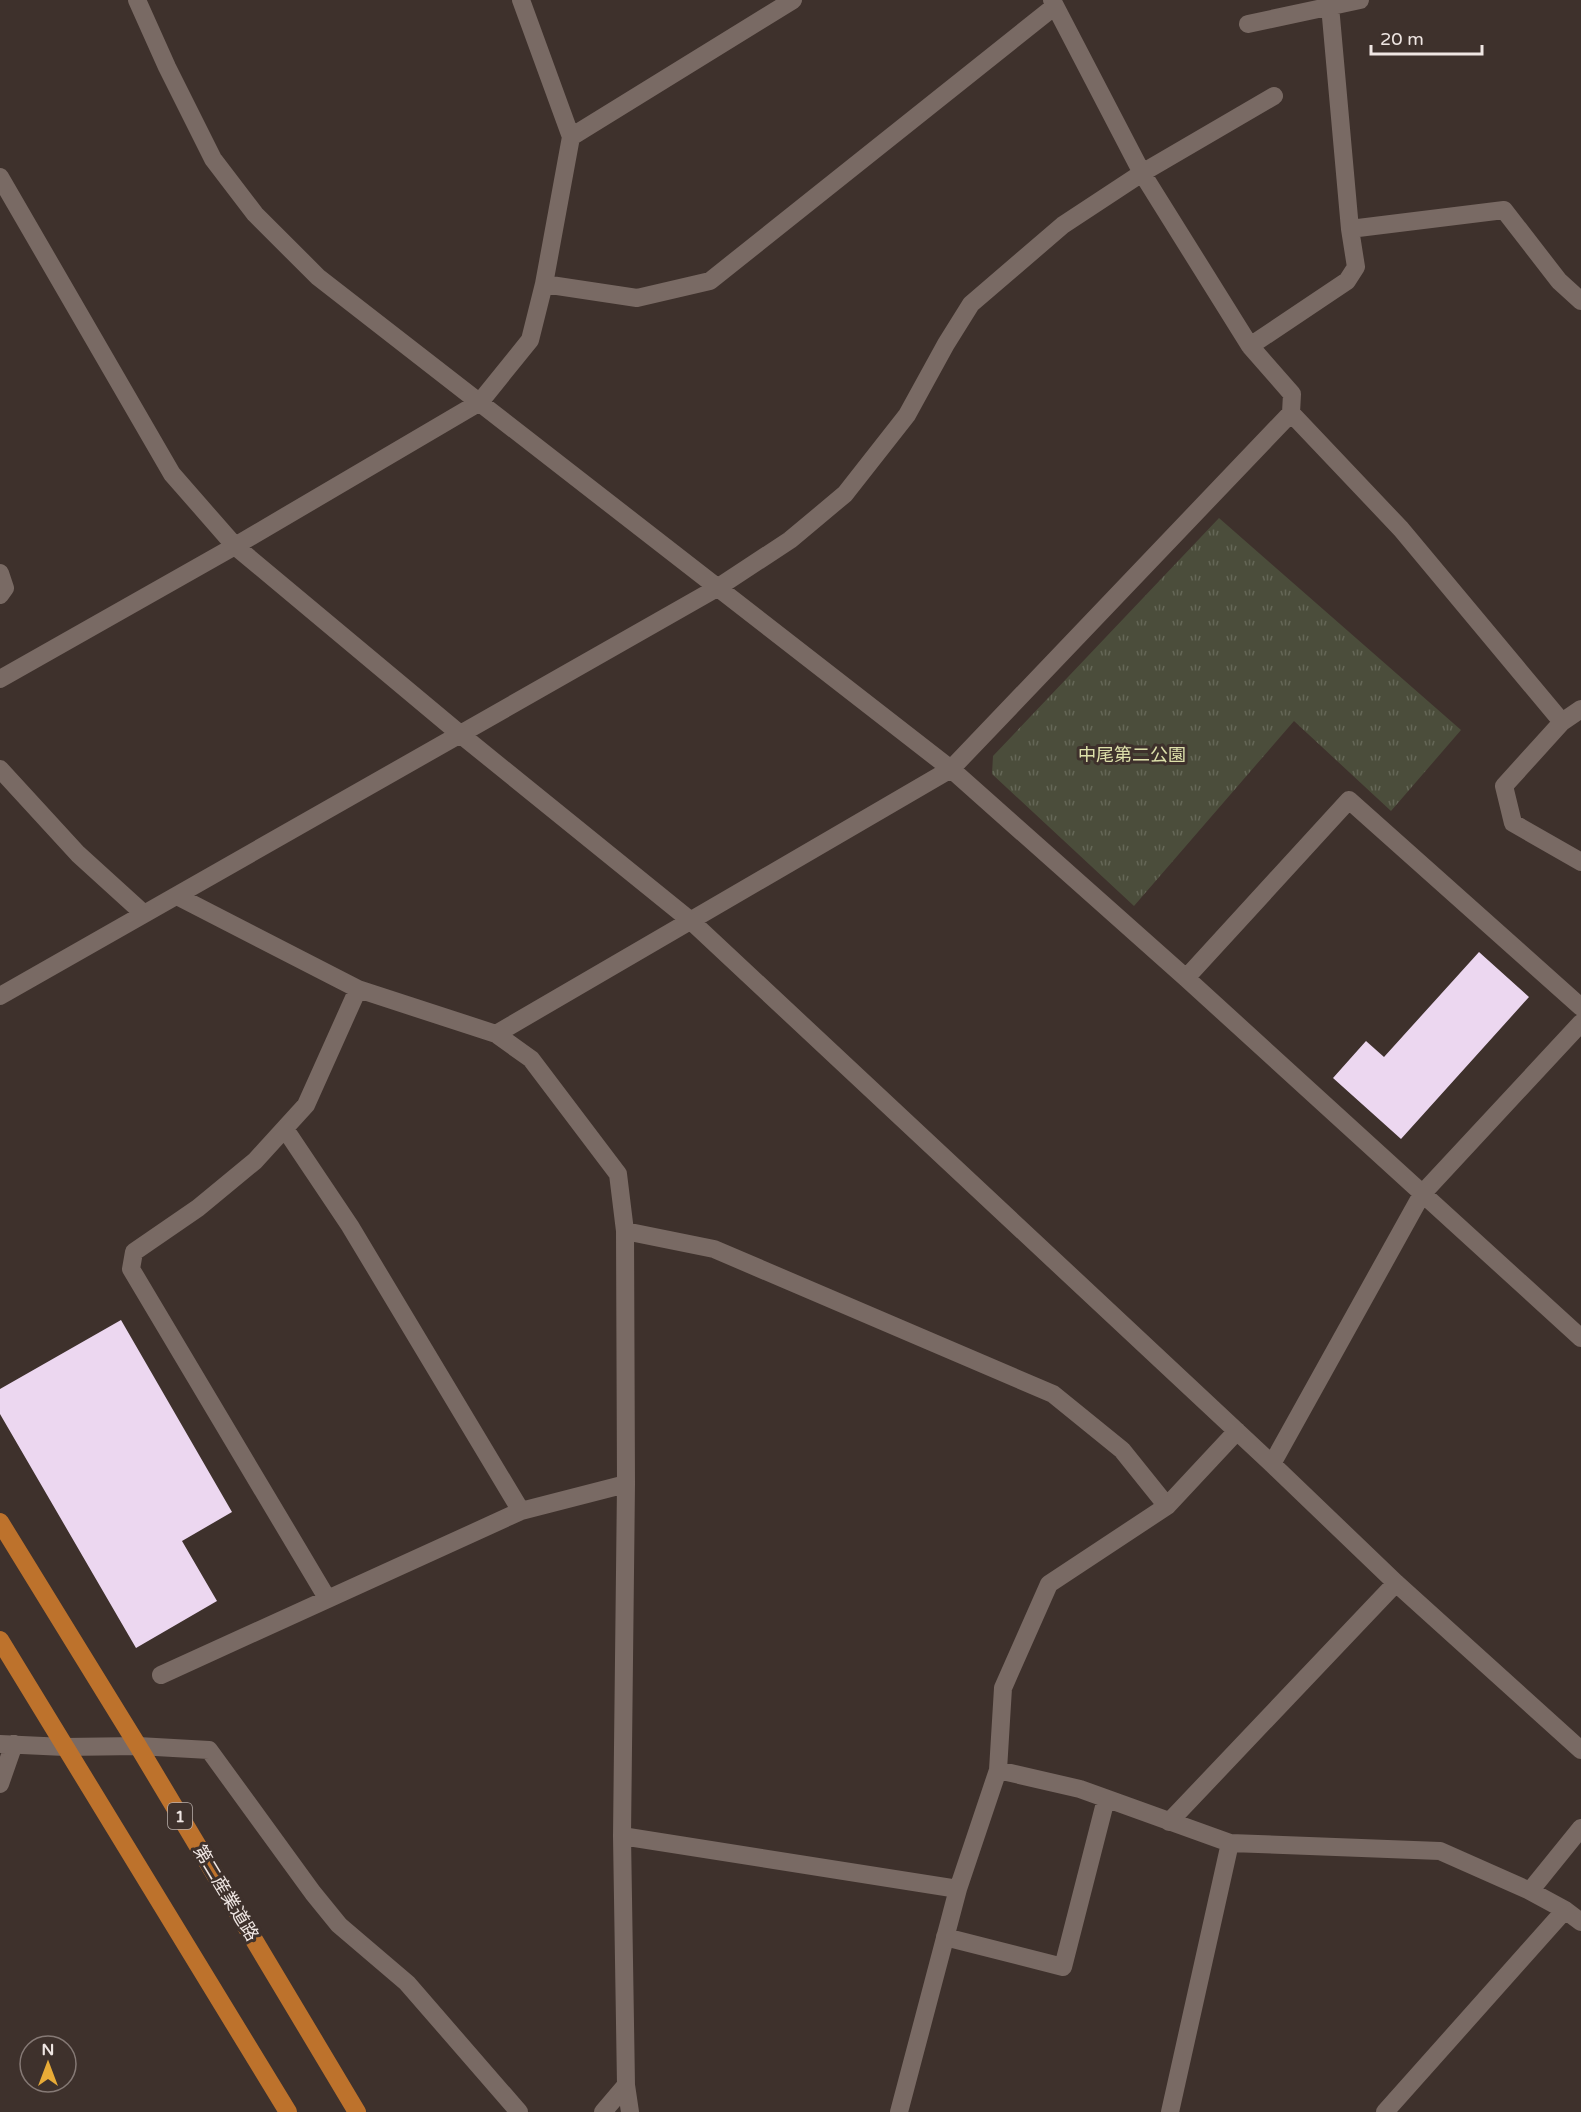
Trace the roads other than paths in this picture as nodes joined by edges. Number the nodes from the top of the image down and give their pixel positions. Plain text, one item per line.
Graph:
1 (136, 0) edge
2 (522, 0) edge
3 (794, 0) edge
4 (1360, 0) edge
5 (1054, 3) edge
6 (1330, 6) junction
7 (1248, 24) dead end
8 (1274, 96) dead end
9 (571, 136) junction
10 (1142, 173) junction
11 (0, 177) edge
12 (1350, 229) junction
13 (544, 284) junction
14 (1578, 291) edge
15 (1250, 346) junction
16 (480, 402) junction
17 (1291, 413) junction
18 (235, 546) junction
19 (0, 573) edge
20 (717, 588) junction
21 (0, 595) edge
22 (0, 679) edge
23 (1581, 709) edge
24 (1562, 722) junction
25 (460, 734) junction
26 (0, 769) edge
27 (951, 769) junction
28 (1581, 862) edge
29 (177, 896) junction
30 (144, 914) junction
31 (691, 921) junction
32 (1185, 978) junction
33 (358, 989) junction
34 (0, 996) edge
35 (1581, 1007) edge
36 (1581, 1023) edge
37 (496, 1034) junction
38 (285, 1129) junction
39 (1422, 1194) junction
40 (625, 1231) junction
41 (1581, 1338) edge
42 (1237, 1431) junction
43 (1272, 1464) junction
44 (626, 1484) junction
45 (1167, 1506) junction
46 (521, 1511) junction
47 (0, 1522) edge
48 (1396, 1582) junction
49 (327, 1598) junction
50 (0, 1640) edge
51 (161, 1675) dead end
52 (7, 1744) edge
53 (138, 1746) junction
54 (65, 1747) junction
55 (1581, 1750) edge
56 (998, 1770) junction
57 (0, 1784) edge
58 (1106, 1799) junction
59 (1169, 1822) junction
60 (1581, 1828) edge
61 (622, 1836) junction
62 (1230, 1843) junction
63 (958, 1889) junction
64 (1530, 1891) junction
65 (1565, 1910) junction
66 (1581, 1922) edge
67 (945, 1937) junction
68 (626, 2085) junction
69 (288, 2112) edge
70 (357, 2112) edge
71 (519, 2112) edge
72 (603, 2112) edge
73 (630, 2112) edge
74 (899, 2112) edge
75 (1170, 2112) edge
76 (1385, 2112) edge

1 - 16 street
2 - 9 street
3 - 9 street
4 - 6 street
5 - 10 street
5 - 13 street
6 - 7 street
6 - 12 street
8 - 10 street
9 - 13 street
10 - 15 street
10 - 20 street
11 - 18 street
12 - 14 street
12 - 15 street
13 - 16 street
15 - 17 street
16 - 18 street
16 - 20 street
17 - 24 street
17 - 27 street
18 - 22 street
18 - 25 street
19 - 21 street
20 - 25 street
20 - 27 street
23 - 24 street
24 - 28 street
25 - 29 street
25 - 31 street
26 - 30 street
27 - 31 street
27 - 32 street
29 - 30 street
29 - 33 street
30 - 34 street
31 - 37 street
31 - 42 street
32 - 35 street
32 - 39 street
33 - 37 street
33 - 38 street
36 - 39 street
37 - 40 street
38 - 46 street
38 - 49 street
39 - 41 street
39 - 43 street
40 - 44 street
40 - 45 street
42 - 43 street
42 - 45 street
43 - 48 street
44 - 46 street
44 - 61 street
45 - 56 street
46 - 49 street
47 - 53 main road, 第二産業道路 / 1
48 - 55 street
48 - 59 street
49 - 51 street
50 - 54 main road
52 - 54 street
52 - 57 street
53 - 54 street
53 - 70 main road, 第二産業道路 / 1
53 - 71 street
54 - 69 main road
56 - 58 street
56 - 63 street
58 - 59 street
58 - 67 street
59 - 62 street
60 - 64 street
61 - 63 street
61 - 68 street
62 - 64 street
62 - 75 street
63 - 67 street
64 - 65 street
65 - 66 street
65 - 76 street
67 - 74 street
68 - 72 street
68 - 73 street

